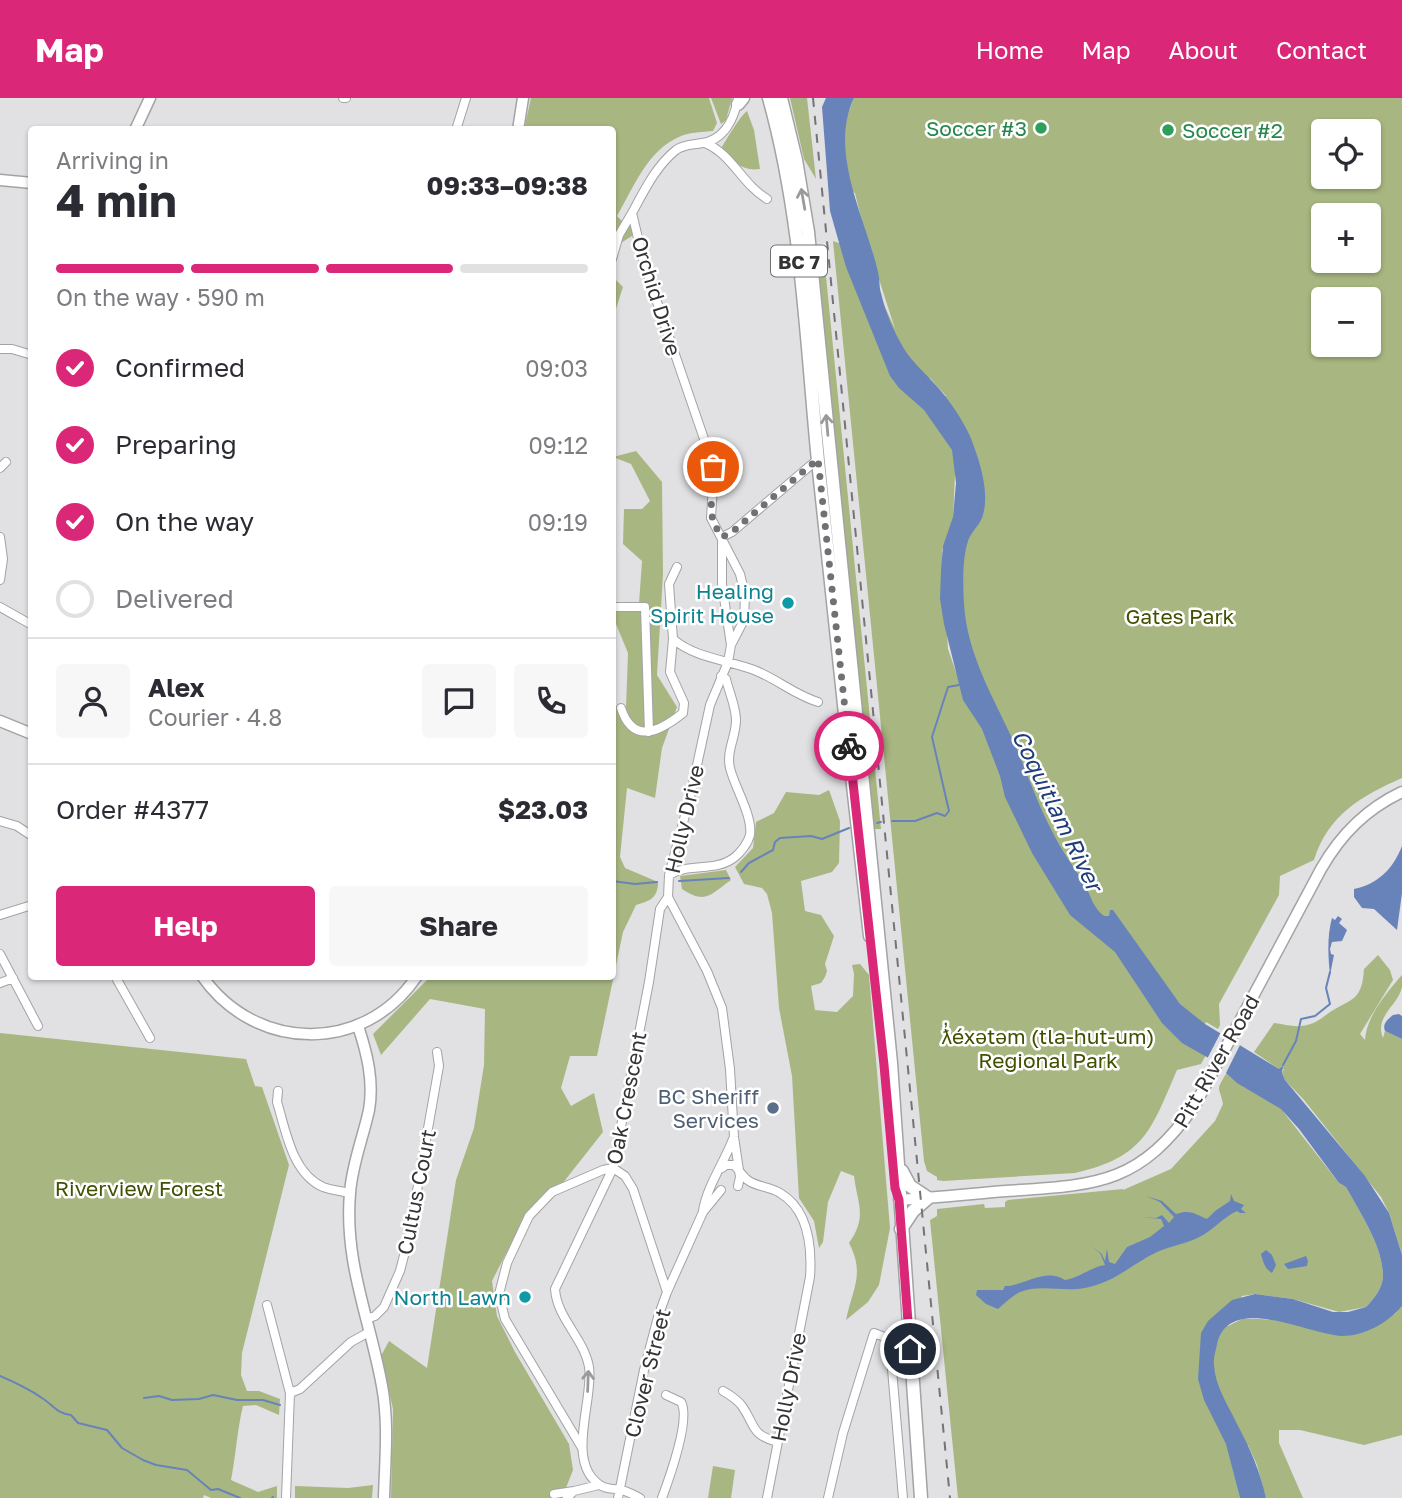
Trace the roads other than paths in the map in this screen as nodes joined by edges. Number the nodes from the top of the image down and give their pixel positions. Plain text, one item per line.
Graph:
1 (150, 98) edge
2 (466, 98) edge
3 (523, 98) edge
4 (740, 100) edge
5 (771, 100) edge
6 (137, 126) edge
7 (457, 126) edge
8 (518, 126) edge
9 (705, 143) junction
10 (0, 180) edge
11 (28, 183) edge
12 (767, 199) dead end
13 (632, 213) junction
14 (616, 245) edge
15 (0, 349) edge
16 (28, 354) edge
17 (818, 459) junction
18 (0, 537) edge
19 (722, 537) junction
20 (677, 567) dead end
21 (742, 579) junction
22 (0, 580) edge
23 (722, 584) junction
24 (0, 607) edge
25 (616, 607) edge
26 (28, 623) edge
27 (727, 624) junction
28 (742, 624) junction
29 (673, 639) junction
30 (731, 645) junction
31 (728, 662) junction
32 (721, 677) junction
33 (818, 702) dead end
34 (621, 708) dead end
35 (0, 721) edge
36 (28, 732) edge
37 (649, 732) junction
38 (1402, 792) edge
39 (0, 821) edge
40 (28, 833) edge
41 (669, 875) junction
42 (668, 897) junction
43 (28, 906) edge
44 (0, 915) edge
45 (0, 954) edge
46 (13, 978) junction
47 (118, 980) edge
48 (205, 980) edge
49 (414, 980) edge
50 (0, 983) edge
51 (38, 1026) dead end
52 (358, 1026) junction
53 (150, 1038) dead end
54 (436, 1052) dead end
55 (278, 1091) dead end
56 (734, 1137) junction
57 (900, 1167) junction
58 (613, 1168) junction
59 (722, 1168) junction
60 (738, 1169) junction
61 (716, 1178) junction
62 (750, 1182) junction
63 (738, 1186) junction
64 (721, 1190) junction
65 (349, 1193) junction
66 (928, 1198) junction
67 (899, 1200) junction
68 (702, 1212) junction
69 (901, 1229) junction
70 (667, 1292) junction
71 (267, 1305) dead end
72 (366, 1319) junction
73 (369, 1332) junction
74 (723, 1391) dead end
75 (290, 1393) junction
76 (666, 1395) dead end
77 (777, 1442) junction
78 (582, 1448) junction
79 (599, 1485) junction
80 (574, 1491) junction
81 (554, 1494) dead end
82 (619, 1494) edge
83 (286, 1498) edge
84 (384, 1498) edge
85 (567, 1498) edge
86 (640, 1498) edge
87 (662, 1498) edge
88 (767, 1498) edge
89 (828, 1498) edge
90 (903, 1498) edge
91 (921, 1498) edge

1 - 6 street
2 - 7 street
3 - 8 street
4 - 9 street, Orchid Drive
5 - 17 main road, BC 7
57 -> 5 main road, BC 7
9 - 12 street
9 - 13 street, Orchid Drive
10 - 11 street
13 - 14 street
13 - 19 street, Orchid Drive
15 - 16 street
17 - 19 street
17 - 67 main road, BC 7
18 - 22 street
19 - 21 street
19 - 23 street
20 - 29 street
21 - 23 street
21 - 28 street
23 - 27 street
24 - 26 street
25 - 37 street
27 - 28 street
27 - 30 street
28 - 30 street
29 - 31 street
29 - 37 street
30 - 31 street, Holly Drive
31 - 32 street, Holly Drive
31 - 33 street
32 - 41 street, Holly Drive
32 - 41 street
34 - 37 street
35 - 36 street
38 - 66 street, Pitt River Road
39 - 40 street
41 - 42 street, Holly Drive
42 - 56 street, Holly Drive
42 - 58 street, Oak Crescent
43 - 44 street
45 - 46 street
46 - 50 street
46 - 51 street
47 - 53 street
48 - 52 street
49 - 52 street
52 - 65 street
54 - 72 street, Cultus Court
55 - 65 street
56 - 59 street, Holly Drive
56 - 60 street, Holly Drive
57 - 66 main road
57 - 67 main road, BC 7
58 - 70 street
78 -> 58 street, Oak Crescent
58 - 78 street
59 - 60 street
59 - 61 street
60 - 62 street, Holly Drive
60 - 63 street
61 - 64 street
61 - 68 street, Clover Street
62 - 63 street
62 - 77 street, Holly Drive
63 - 64 street
64 - 68 street, Clover Street
65 - 72 street
66 - 67 street, Pitt River Road
66 - 69 main road
67 - 69 main road, BC 7
68 - 70 street, Clover Street
69 - 91 main road, BC 7
70 - 82 street, Clover Street
71 - 75 street
72 - 73 street
73 - 75 street
73 - 84 street
74 - 77 street
75 - 83 street
76 - 87 street
77 - 88 street, Holly Drive
78 - 79 street, Oak Crescent
79 - 80 street
79 - 82 street
80 - 81 street
80 - 85 street
82 - 86 street
89 - 90 street

